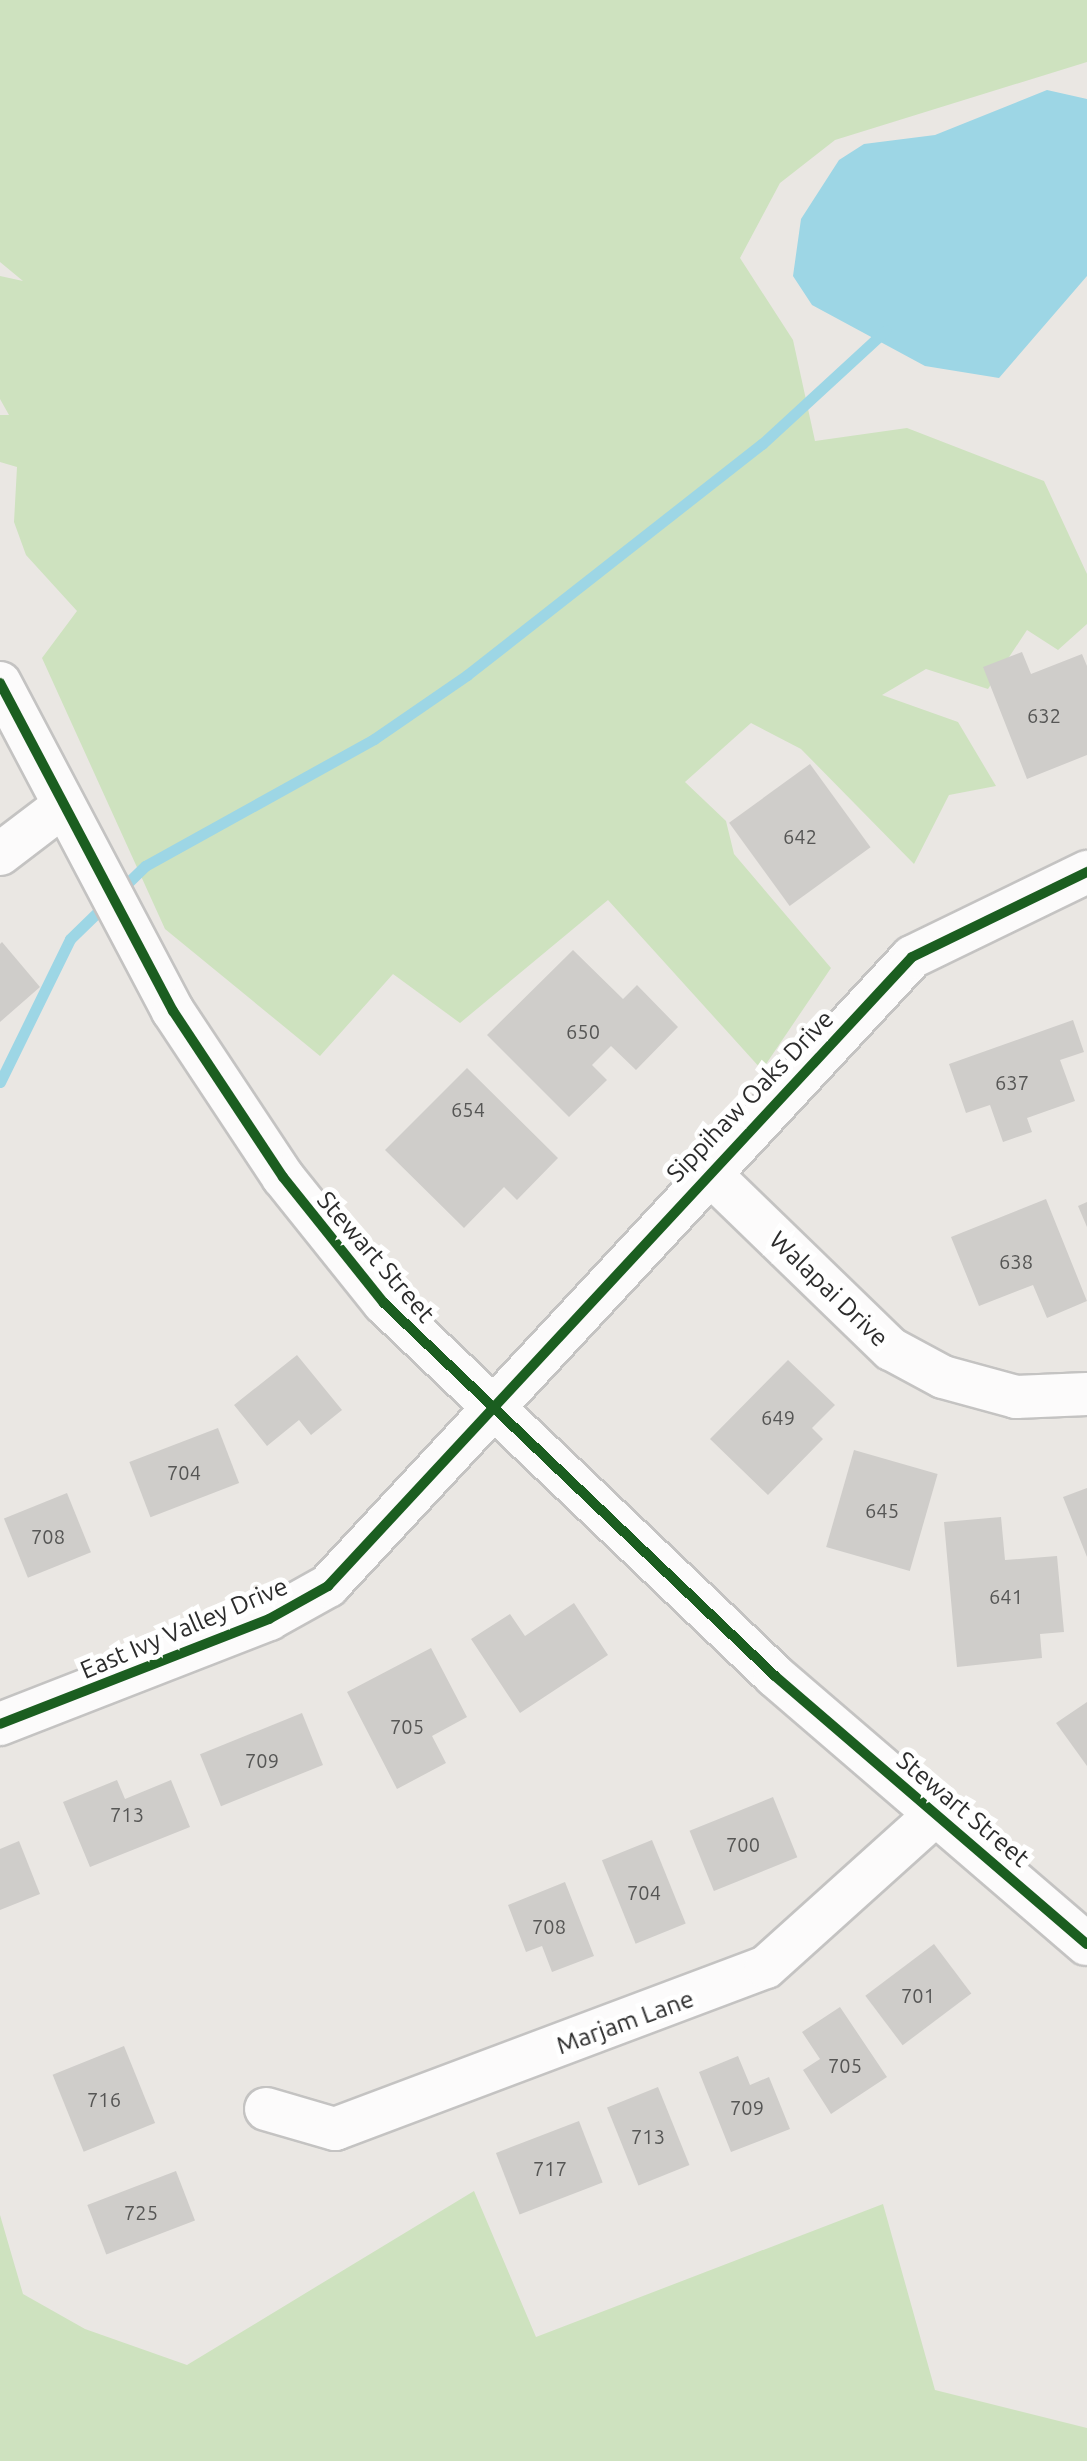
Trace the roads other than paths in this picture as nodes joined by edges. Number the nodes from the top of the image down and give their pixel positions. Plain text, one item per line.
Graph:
1 (0, 683) edge
2 (62, 806) junction
3 (0, 854) edge
4 (1087, 872) edge
5 (706, 1169) junction
6 (1087, 1394) edge
7 (492, 1414) junction
8 (0, 1724) edge
9 (937, 1813) junction
10 (1087, 1944) edge
11 (266, 2108) dead end

1 - 2 street, Stewart Street
2 - 3 street
2 - 7 street, Stewart Street
4 - 5 street, Sippihaw Oaks Drive
5 - 6 street, Walapai Drive
5 - 7 street, Sippihaw Oaks Drive
7 - 8 street, East Ivy Valley Drive
7 - 9 street, Stewart Street
9 - 10 street, Stewart Street
9 - 11 street, Marjam Lane

